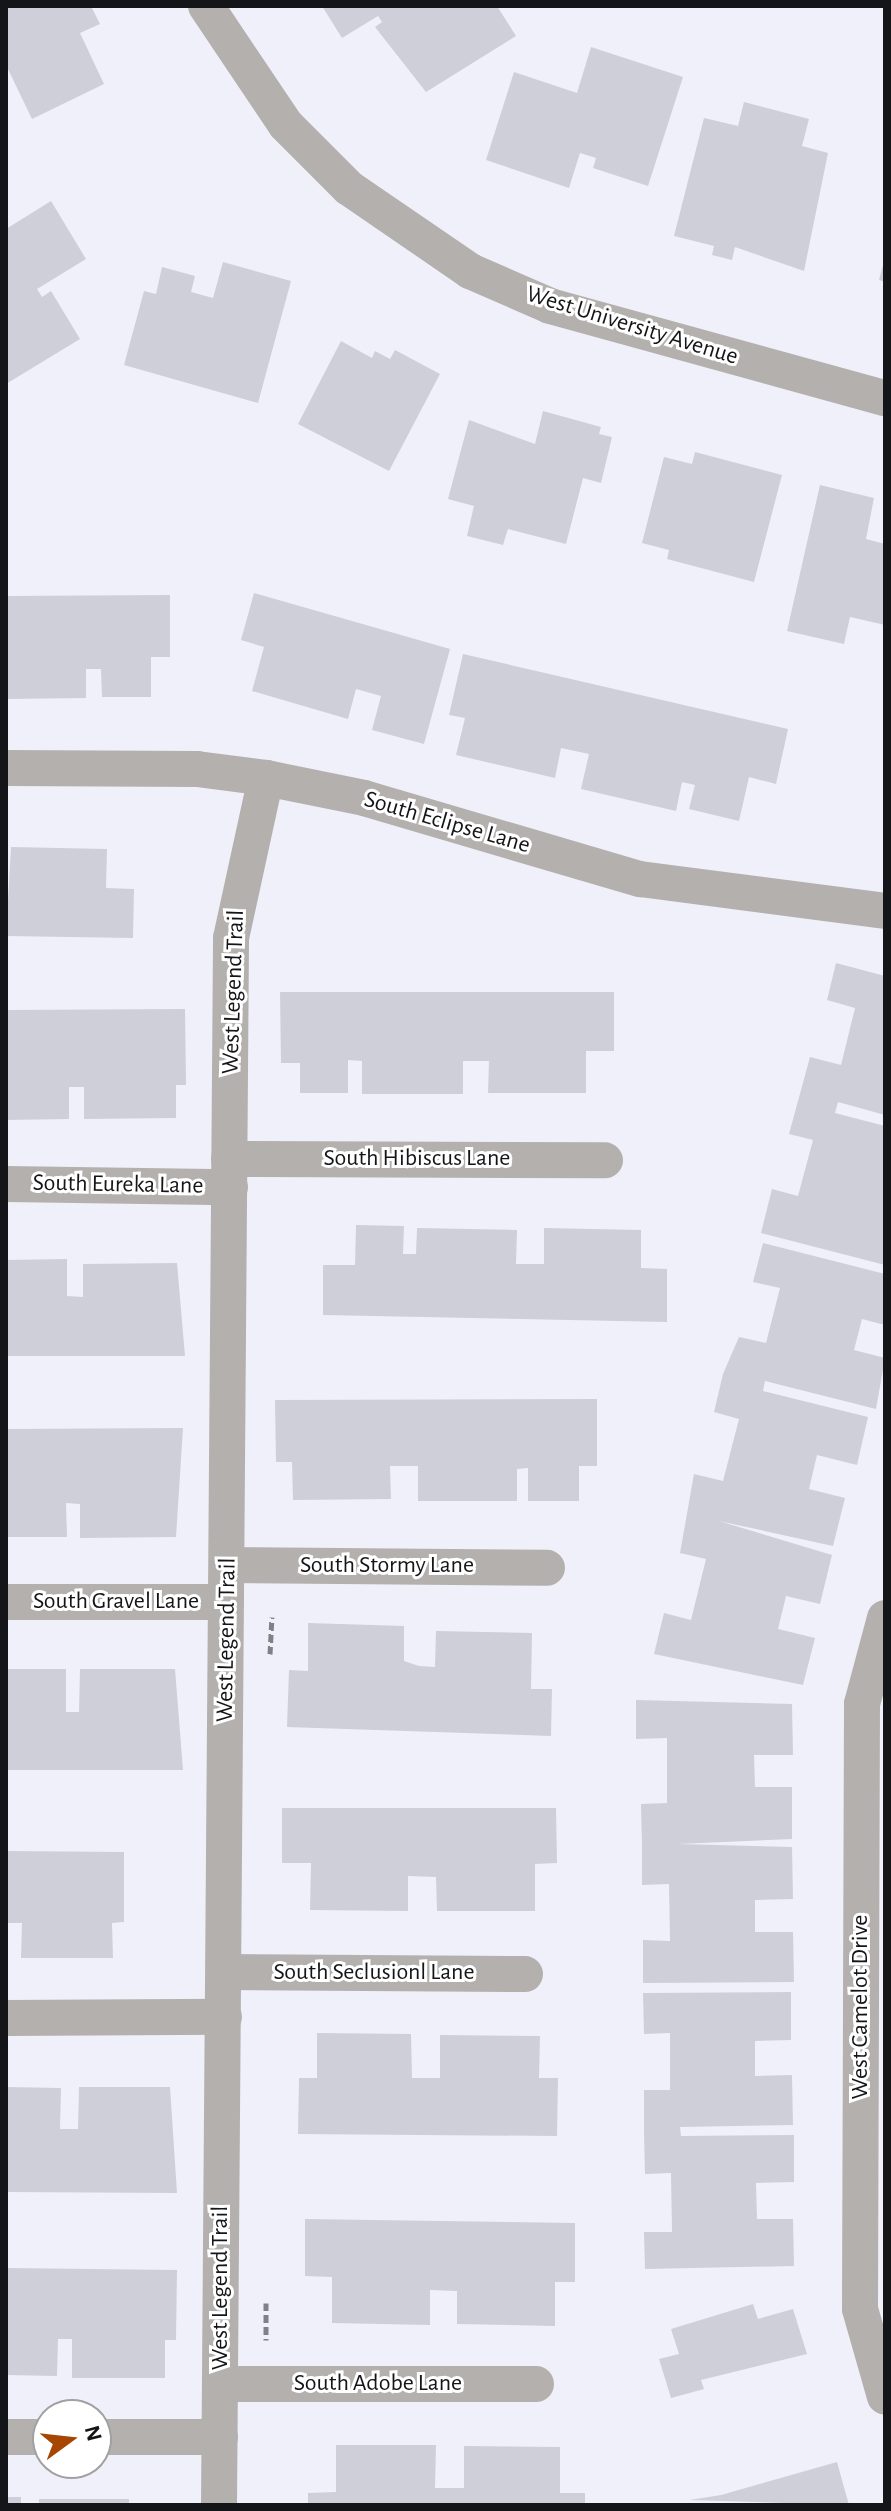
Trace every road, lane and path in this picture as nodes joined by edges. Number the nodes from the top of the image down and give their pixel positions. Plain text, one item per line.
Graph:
1 (206, 6) edge
2 (885, 398) edge
3 (6, 768) edge
4 (266, 778) junction
5 (885, 911) edge
6 (605, 1160) dead end
7 (230, 1173) junction
8 (6, 1184) edge
9 (228, 1565) junction
10 (547, 1568) dead end
11 (6, 1602) edge
12 (226, 1602) junction
13 (885, 1618) edge
14 (224, 1972) junction
15 (525, 1974) dead end
16 (224, 2017) junction
17 (6, 2018) edge
18 (220, 2384) junction
19 (536, 2384) dead end
20 (885, 2397) edge
21 (6, 2437) edge
22 (32, 2437) edge
23 (112, 2437) edge
24 (220, 2437) junction
25 (219, 2505) edge

1 - 2 street, West University Avenue
3 - 4 street, South Eclipse Lane
4 - 5 street, South Eclipse Lane
4 - 7 street, West Legend Trail
6 - 7 street, South Hibiscus Lane
7 - 8 street, South Eureka Lane
7 - 9 street, West Legend Trail
9 - 10 street, South Stormy Lane
9 - 12 street, West Legend Trail
11 - 12 street, South Gravel Lane
12 - 14 street, West Legend Trail
13 - 20 street, West Camelot Drive
14 - 15 street, South Seclusionl Lane
14 - 16 street, West Legend Trail
16 - 17 street
16 - 18 street, West Legend Trail
18 - 19 street, South Adobe Lane
18 - 24 street, West Legend Trail
21 - 22 street
23 - 24 street
24 - 25 street, West Legend Trail

